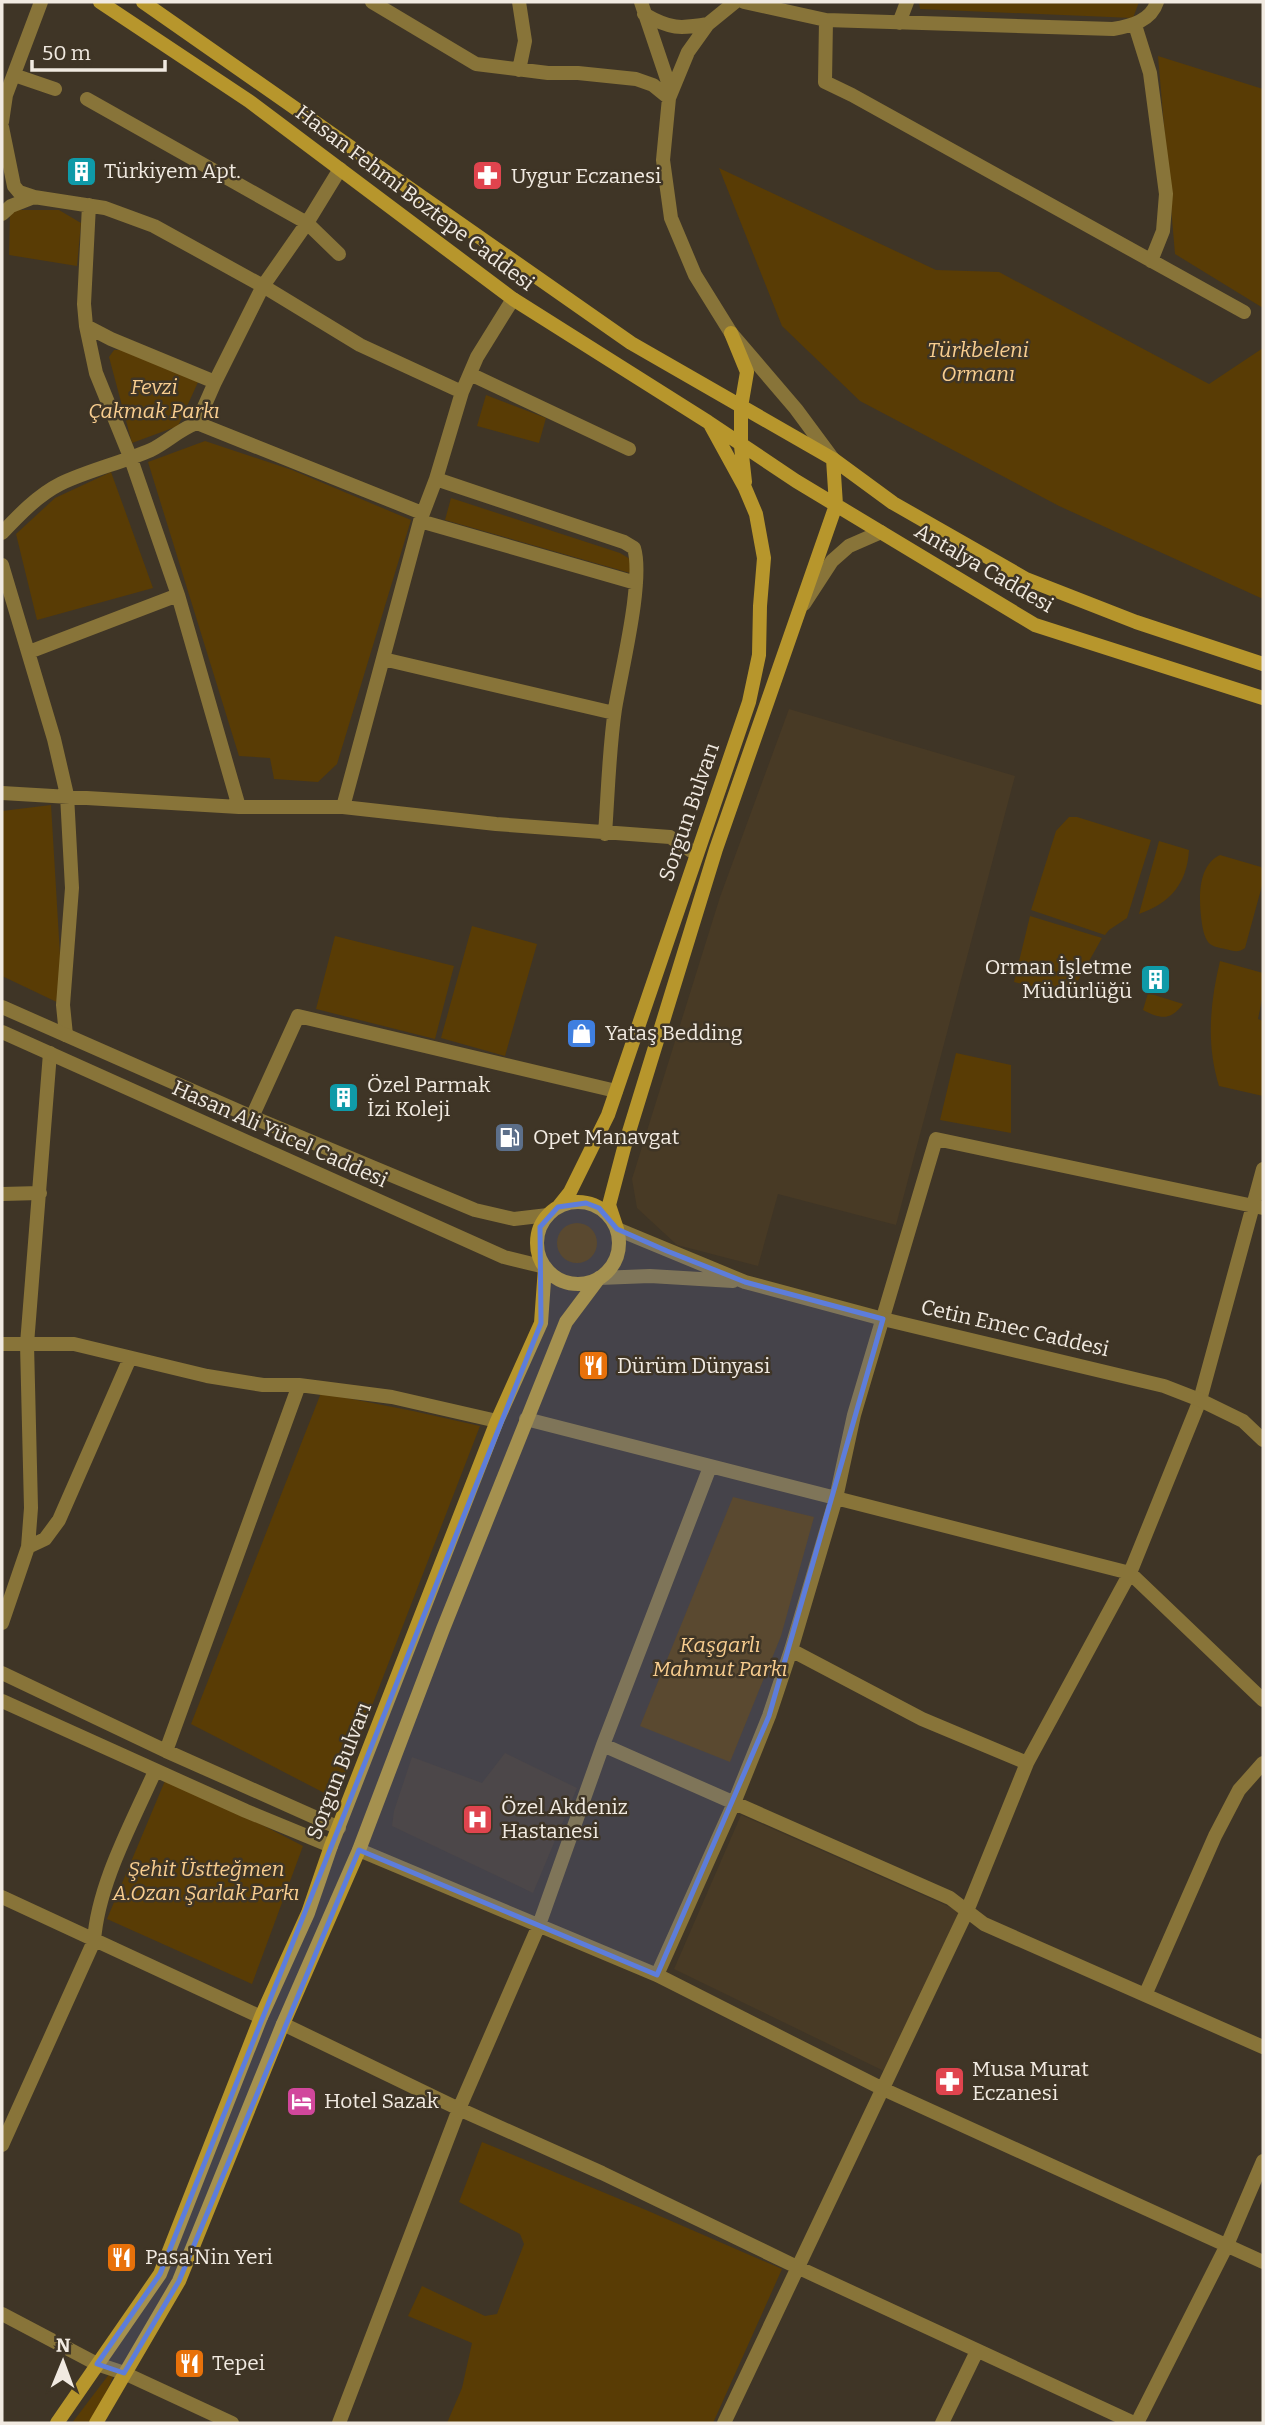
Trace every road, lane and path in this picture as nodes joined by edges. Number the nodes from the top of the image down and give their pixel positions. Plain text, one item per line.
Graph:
1 (41, 2) edge
2 (100, 2) edge
3 (143, 2) edge
4 (372, 2) edge
5 (519, 2) edge
6 (735, 2) edge
7 (744, 2) edge
8 (907, 2) edge
9 (1157, 2) edge
10 (643, 8) edge
11 (826, 20) junction
12 (899, 23) junction
13 (708, 24) junction
14 (1135, 25) junction
15 (519, 70) junction
16 (14, 75) junction
17 (55, 89) dead end
18 (670, 94) junction
19 (88, 99) dead end
20 (2, 125) edge
21 (340, 169) junction
22 (34, 197) junction
23 (89, 205) junction
24 (2, 214) edge
25 (307, 223) junction
26 (339, 254) dead end
27 (1151, 261) junction
28 (263, 286) junction
29 (513, 299) junction
30 (1244, 312) dead end
31 (86, 326) junction
32 (731, 333) junction
33 (470, 374) junction
34 (215, 382) junction
35 (463, 392) junction
36 (741, 407) junction
37 (708, 422) junction
38 (197, 423) junction
39 (741, 446) junction
40 (629, 449) dead end
41 (131, 459) junction
42 (833, 459) junction
43 (436, 479) junction
44 (746, 488) junction
45 (836, 505) junction
46 (421, 517) junction
47 (881, 532) junction
48 (2, 533) edge
49 (2, 565) edge
50 (636, 583) junction
51 (178, 595) junction
52 (800, 611) junction
53 (29, 652) junction
54 (383, 659) junction
55 (1263, 664) edge
56 (1263, 698) edge
57 (614, 713) junction
58 (2, 793) edge
59 (67, 795) junction
60 (239, 807) junction
61 (343, 807) junction
62 (605, 834) junction
63 (696, 854) junction
64 (2, 1007) edge
65 (2, 1032) edge
66 (66, 1035) junction
67 (50, 1053) junction
68 (616, 1091) junction
69 (251, 1117) junction
70 (1263, 1168) edge
71 (40, 1193) junction
72 (2, 1194) edge
73 (1258, 1207) edge
74 (553, 1211) junction
75 (617, 1229) junction
76 (545, 1267) junction
77 (599, 1278) junction
78 (745, 1282) junction
79 (883, 1319) junction
80 (2, 1344) edge
81 (27, 1344) junction
82 (130, 1358) junction
83 (299, 1385) junction
84 (1200, 1400) junction
85 (526, 1419) junction
86 (497, 1421) junction
87 (1263, 1440) edge
88 (710, 1467) junction
89 (836, 1498) junction
90 (28, 1547) junction
91 (1130, 1573) junction
92 (2, 1623) edge
93 (791, 1650) junction
94 (2, 1673) edge
95 (1263, 1700) edge
96 (2, 1701) edge
97 (603, 1745) junction
98 (166, 1751) junction
99 (1027, 1763) junction
100 (1263, 1763) edge
101 (155, 1771) junction
102 (734, 1803) junction
103 (339, 1828) junction
104 (331, 1846) junction
105 (359, 1850) junction
106 (2, 1897) edge
107 (967, 1911) junction
108 (539, 1925) junction
109 (94, 1941) junction
110 (657, 1975) junction
111 (1146, 1993) junction
112 (261, 2017) junction
113 (284, 2024) junction
114 (1263, 2047) edge
115 (883, 2089) junction
116 (459, 2109) junction
117 (2, 2145) edge
118 (1263, 2161) edge
119 (1227, 2245) junction
120 (1263, 2262) edge
121 (797, 2267) junction
122 (2, 2314) edge
123 (977, 2351) junction
124 (97, 2364) junction
125 (124, 2372) junction
126 (57, 2423) edge
127 (96, 2423) edge
128 (232, 2423) edge
129 (339, 2423) edge
130 (724, 2423) edge
131 (942, 2423) edge
132 (1135, 2423) edge

1 - 16 street
2 - 21 main road, Hasan Fehmi Boztepe Caddesi
3 - 36 main road, Hasan Fehmi Boztepe Caddesi
4 - 15 street
5 - 15 street
6 - 13 street
7 - 11 street
8 - 12 street
9 - 14 street
10 - 13 street
10 - 18 street
11 - 12 street
11 - 27 street
12 - 14 street
13 - 18 street
14 - 27 street
15 - 18 street
16 - 17 street
16 - 20 street
18 - 32 street
19 - 25 street
20 - 22 street
21 - 25 street
21 - 29 main road, Hasan Fehmi Boztepe Caddesi
22 - 23 street
22 - 24 street
23 - 28 street
23 - 31 street
25 - 26 street
25 - 28 street
27 - 30 street
28 - 34 street
28 - 35 street
29 - 33 street
29 - 37 main road, Hasan Fehmi Boztepe Caddesi
31 - 34 street
31 - 41 street
32 - 36 main road
32 - 42 street
33 - 35 street
33 - 40 street
34 - 38 street
35 - 43 street
36 - 39 main road
36 - 42 main road, Antalya Caddesi
37 - 39 main road, Antalya Caddesi
37 - 44 main road, Sorgun Bulvarı
38 - 41 street
38 - 46 street
39 - 44 main road
39 - 45 main road, Antalya Caddesi
41 - 48 street
41 - 51 street
42 - 45 main road
42 - 55 main road, Antalya Caddesi
43 - 46 street
43 - 50 street
44 - 63 main road, Sorgun Bulvarı
45 - 47 main road, Antalya Caddesi
45 - 52 main road, Sorgun Bulvarı
46 - 50 street
46 - 54 street
47 - 52 street, Sorgun Bulvarı
47 - 56 main road, Antalya Caddesi
49 - 53 street
50 - 57 street
51 - 53 street
51 - 60 street
52 - 75 main road, Sorgun Bulvarı
53 - 59 street
54 - 57 street
54 - 61 street
57 - 62 street
58 - 59 street
59 - 60 street
59 - 66 street
60 - 61 street
61 - 62 street
62 - 63 street
63 - 68 main road, Sorgun Bulvarı
64 - 66 street, Hasan Ali Yücel Caddesi
65 - 67 street, Hasan Ali Yücel Caddesi
66 - 69 street, Hasan Ali Yücel Caddesi
67 - 71 street
67 - 76 street, Hasan Ali Yücel Caddesi
68 - 69 street
68 - 74 main road, Sorgun Bulvarı
69 - 74 street, Hasan Ali Yücel Caddesi
70 - 73 street
71 - 72 street
71 - 81 street
73 - 79 street
73 - 84 street
74 - 75 main road
74 - 76 main road
75 - 77 main road
75 - 78 street
76 - 77 main road
76 - 86 main road, Sorgun Bulvarı
77 - 78 street
77 - 85 main road
78 - 79 street, Cetin Emec Caddesi
79 - 84 street, Cetin Emec Caddesi
79 - 89 street
80 - 81 street
81 - 82 street
81 - 90 street
82 - 83 street
82 - 90 street
83 - 86 street
83 - 98 street
84 - 87 street, Cetin Emec Caddesi
84 - 91 street
85 - 88 street
85 - 105 main road
86 - 103 main road, Sorgun Bulvarı
88 - 89 street
88 - 97 street
89 - 91 street
89 - 93 street
90 - 92 street
91 - 95 street
91 - 99 street
93 - 99 street
93 - 102 street
94 - 98 street
96 - 101 street
97 - 102 street
97 - 108 street
98 - 103 street
99 - 107 street
100 - 111 street
101 - 104 street
101 - 109 street
102 - 107 street
102 - 110 street
103 - 104 main road, Sorgun Bulvarı
104 - 112 main road, Sorgun Bulvarı
105 - 108 street
105 - 113 main road
106 - 109 street
107 - 111 street
107 - 115 street
108 - 110 street
108 - 116 street
109 - 112 street
109 - 117 street
110 - 115 street
111 - 114 street
112 - 124 main road, Sorgun Bulvarı
113 - 116 street
113 - 125 main road
115 - 119 street
115 - 121 street
116 - 121 street
116 - 129 street
118 - 119 street
119 - 120 street
119 - 132 street
121 - 123 street
121 - 130 street
122 - 124 street
123 - 131 street
123 - 132 street
124 - 125 street
124 - 126 main road, Sorgun Bulvarı
125 - 127 main road
125 - 128 street

